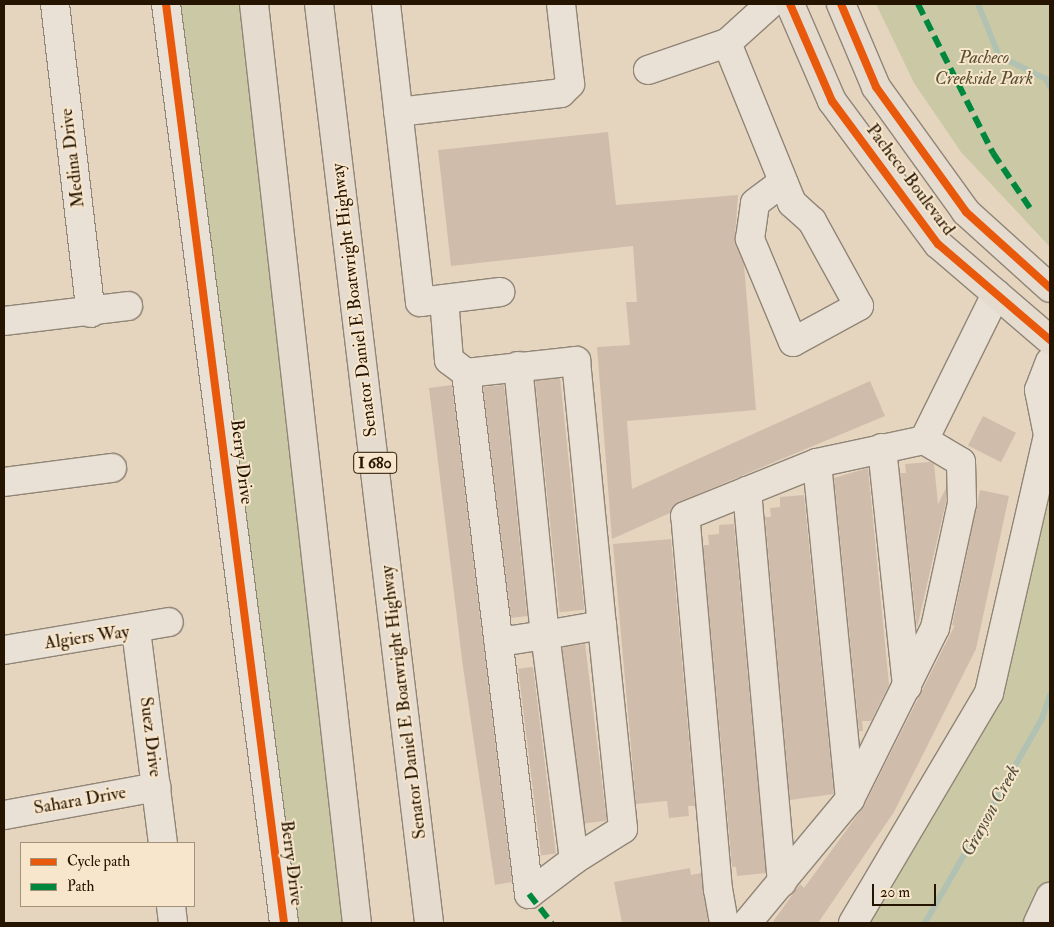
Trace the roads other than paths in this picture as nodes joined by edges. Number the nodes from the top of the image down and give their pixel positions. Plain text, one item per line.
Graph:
1 (55, 4) edge
2 (166, 4) edge
3 (254, 4) edge
4 (319, 4) edge
5 (386, 4) edge
6 (561, 4) edge
7 (770, 4) edge
8 (790, 4) edge
9 (840, 4) edge
10 (728, 43) junction
11 (648, 70) dead end
12 (398, 112) junction
13 (783, 182) junction
14 (1050, 288) edge
15 (500, 292) dead end
16 (996, 294) junction
17 (444, 299) junction
18 (128, 306) dead end
19 (91, 312) junction
20 (4, 321) edge
21 (1050, 340) edge
22 (1050, 362) edge
23 (518, 366) junction
24 (466, 373) junction
25 (924, 440) junction
26 (882, 448) junction
27 (817, 463) junction
28 (112, 468) dead end
29 (4, 482) edge
30 (747, 492) junction
31 (170, 622) dead end
32 (602, 625) junction
33 (136, 630) junction
34 (546, 635) junction
35 (499, 642) junction
36 (4, 650) edge
37 (907, 687) junction
38 (156, 787) junction
39 (850, 799) junction
40 (4, 815) edge
41 (163, 842) edge
42 (421, 842) junction
43 (574, 860) junction
44 (782, 882) junction
45 (1050, 897) edge
46 (171, 907) edge
47 (174, 923) edge
48 (284, 923) edge
49 (357, 923) edge
50 (429, 923) edge
51 (439, 923) edge
52 (724, 923) edge
53 (747, 923) edge
54 (853, 923) edge
55 (1038, 923) edge

1 - 19 street, Medina Drive
2 - 48 street, Berry Drive
3 - 49 main road
4 - 42 main road, Senator Daniel E Boatwright Highway / I 680
5 - 12 street
6 - 12 street
7 - 10 street
8 - 16 main road, Pacheco Boulevard
9 - 14 main road, Pacheco Boulevard
10 - 11 street
10 - 13 street
12 - 17 street
13 - 13 street
15 - 17 street
16 - 21 main road, Pacheco Boulevard
16 - 25 street
17 - 24 street
18 - 19 street
19 - 20 street
22 - 54 street
23 - 24 street
23 - 32 street
23 - 34 street
24 - 35 street
25 - 26 street
25 - 37 street
26 - 27 street
26 - 37 street
27 - 30 street
27 - 39 street
28 - 29 street
30 - 44 street
30 - 52 street
31 - 33 street, Algiers Way
32 - 34 street
32 - 43 street
33 - 36 street, Algiers Way
33 - 38 street, Suez Drive
34 - 35 street
34 - 43 street
35 - 43 street
37 - 39 street
38 - 40 street, Sahara Drive
38 - 41 street, Suez Drive
39 - 44 street
42 - 50 main road, Senator Daniel E Boatwright Highway / I 680
42 - 51 main road
44 - 53 street
45 - 55 street
46 - 47 street

